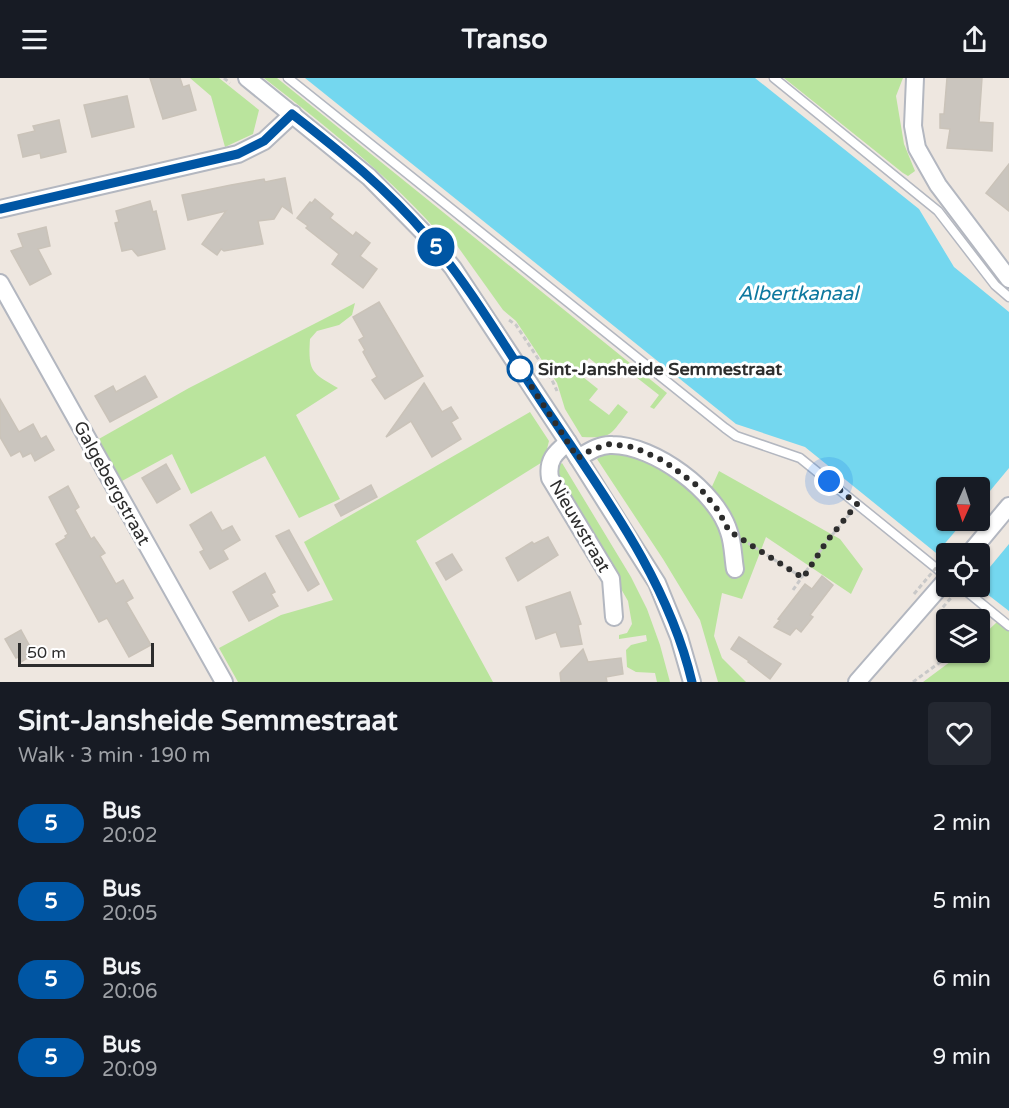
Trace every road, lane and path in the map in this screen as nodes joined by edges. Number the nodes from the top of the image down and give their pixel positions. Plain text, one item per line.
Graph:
1 (247, 78) edge
2 (288, 78) edge
3 (774, 78) edge
4 (915, 78) edge
5 (292, 114) junction
6 (0, 209) edge
7 (1009, 279) edge
8 (0, 283) edge
9 (1009, 297) edge
10 (568, 442) junction
11 (578, 458) junction
12 (857, 504) junction
13 (1009, 506) edge
14 (729, 531) junction
15 (978, 543) edge
16 (735, 569) dead end
17 (936, 570) edge
18 (803, 578) junction
19 (936, 580) edge
20 (794, 591) dead end
21 (936, 591) edge
22 (939, 597) edge
23 (973, 597) edge
24 (926, 604) junction
25 (614, 616) dead end
26 (1009, 626) edge
27 (939, 663) edge
28 (224, 682) edge
29 (692, 682) edge
30 (857, 682) edge
31 (913, 682) edge

1 - 5 street, Nieuwstraat
2 - 12 lane
3 - 9 lane
4 - 7 street
5 - 6 street
5 - 10 street, Nieuwstraat
8 - 28 street, Galgebergstraat
10 - 11 street, Nieuwstraat
10 - 25 street, Nieuwstraat
11 - 14 street
11 - 29 street, Nieuwstraat
12 - 17 lane
12 - 18 path
13 - 15 street
14 - 16 street
14 - 18 path
18 - 20 path
19 - 24 path, bridge
21 - 24 street
22 - 24 path, bridge
23 - 26 lane
24 - 30 street
27 - 31 path

